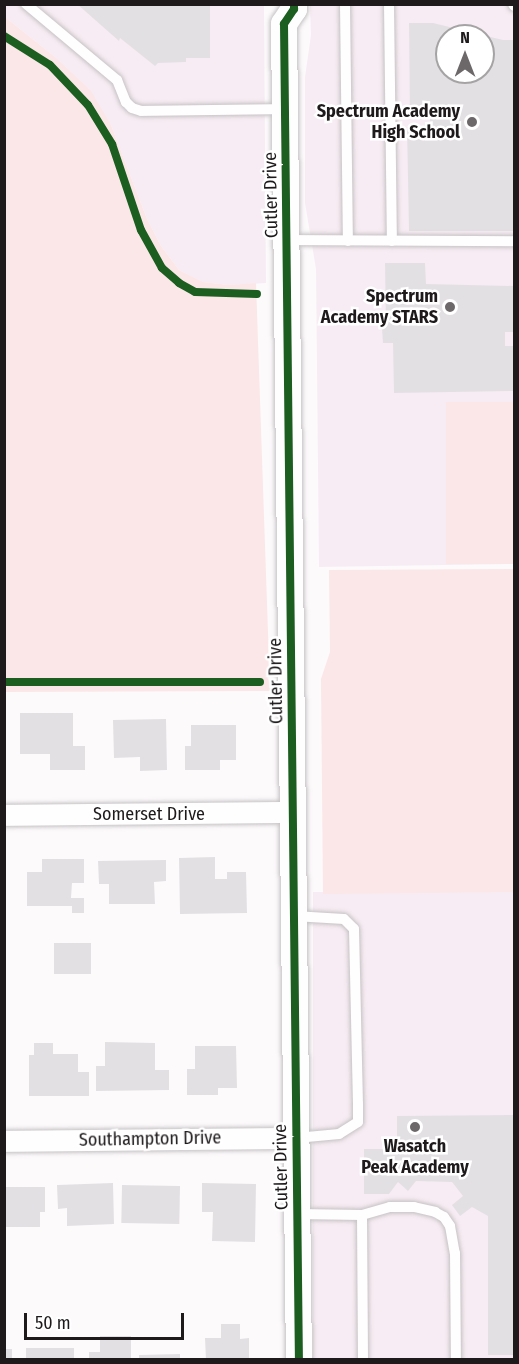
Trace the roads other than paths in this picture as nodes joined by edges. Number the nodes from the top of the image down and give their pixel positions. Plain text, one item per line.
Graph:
1 (26, 4) edge
2 (345, 4) edge
3 (389, 4) edge
4 (284, 11) edge
5 (285, 109) junction
6 (287, 240) junction
7 (348, 241) junction
8 (392, 241) junction
9 (514, 241) edge
10 (293, 812) junction
11 (4, 815) edge
12 (294, 916) junction
13 (296, 1137) junction
14 (4, 1141) edge
15 (297, 1214) junction
16 (362, 1215) junction
17 (298, 1359) edge
18 (363, 1359) edge
19 (456, 1359) edge

1 - 5 lane
2 - 7 lane
3 - 8 lane
4 - 5 street, Cutler Drive
5 - 6 street, Cutler Drive
6 - 7 lane
6 - 10 street, Cutler Drive
7 - 8 lane
8 - 9 lane
10 - 11 street, Somerset Drive
10 - 12 street, Cutler Drive
12 - 13 street, Cutler Drive
12 - 13 lane
13 - 14 street, Southampton Drive
13 - 15 street, Cutler Drive
15 - 16 lane
15 - 17 street, Cutler Drive
16 - 18 lane
16 - 19 lane

